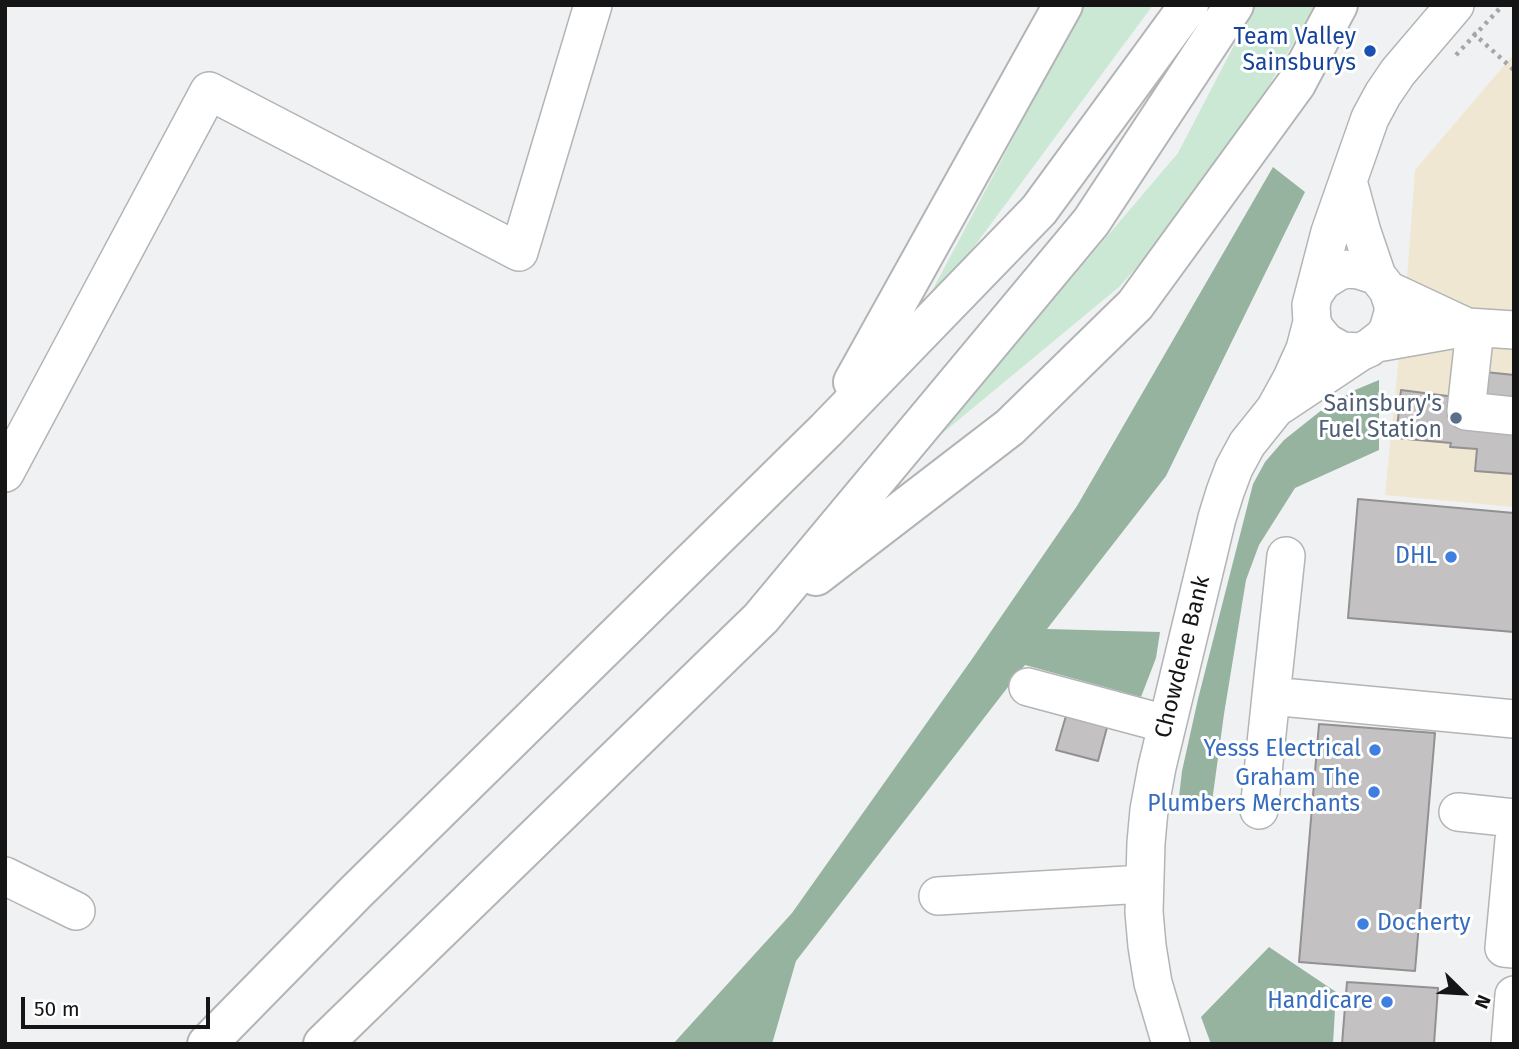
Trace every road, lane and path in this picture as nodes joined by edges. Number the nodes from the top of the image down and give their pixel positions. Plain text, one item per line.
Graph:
1 (593, 5) edge
2 (1063, 5) edge
3 (1189, 5) edge
4 (1234, 5) edge
5 (1338, 5) edge
6 (1503, 5) edge
7 (1459, 18) edge
8 (1451, 60) dead end
9 (1514, 70) edge
10 (1348, 181) junction
11 (1383, 283) junction
12 (1314, 307) junction
13 (1471, 328) junction
14 (1514, 330) edge
15 (1368, 347) junction
16 (1275, 409) junction
17 (1514, 416) edge
18 (826, 430) junction
19 (5, 474) edge
20 (1286, 556) dead end
21 (761, 618) junction
22 (1028, 687) dead end
23 (1271, 696) junction
24 (1514, 719) edge
25 (1166, 724) junction
26 (1259, 810) dead end
27 (1458, 812) dead end
28 (1514, 818) edge
29 (1514, 840) edge
30 (5, 876) edge
31 (1144, 884) junction
32 (938, 896) dead end
33 (76, 911) dead end
34 (1514, 949) edge
35 (1514, 995) edge
36 (207, 1044) edge
37 (323, 1044) edge
38 (1171, 1044) edge
39 (1510, 1044) edge

1 - 19 street
2 - 18 highway
3 - 18 highway
4 - 21 highway
5 - 21 highway
6 - 7 path
7 - 8 path
7 - 9 path
7 - 10 street, Chowdene Bank
10 - 11 street
10 - 12 street, Chowdene Bank
11 - 12 street
11 - 13 street
11 - 15 street
12 - 15 street
12 - 16 street, Chowdene Bank
13 - 14 street
13 - 15 street
13 - 17 street
15 - 16 street, Chowdene Bank
16 - 25 street, Chowdene Bank
18 - 36 highway
20 - 23 street
21 - 37 highway
22 - 25 street
23 - 24 street
23 - 26 street
25 - 31 street, Chowdene Bank
27 - 28 street
29 - 34 street
30 - 33 street
31 - 32 street
31 - 38 street, Chowdene Bank
35 - 39 street

